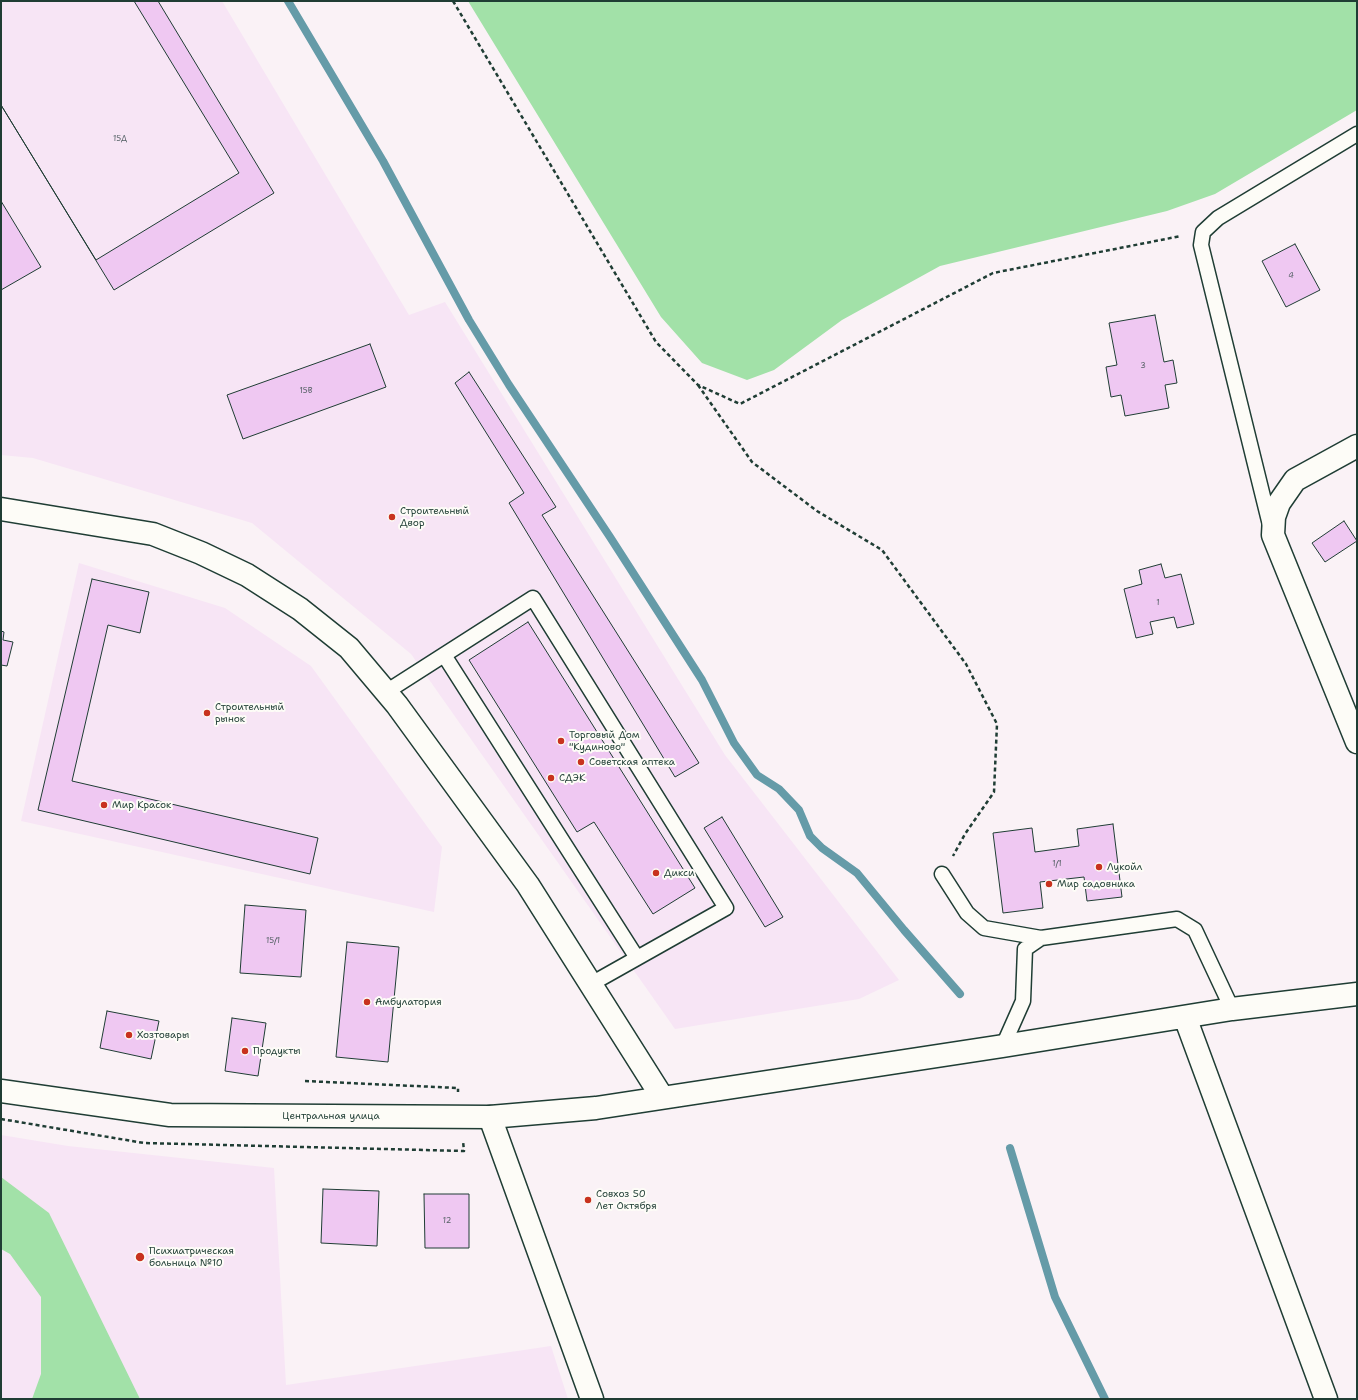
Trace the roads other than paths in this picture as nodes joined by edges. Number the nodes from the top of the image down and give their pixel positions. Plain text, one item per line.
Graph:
1 (1357, 134) edge
2 (1357, 446) edge
3 (1, 509) edge
4 (1273, 535) junction
5 (444, 655) junction
6 (386, 692) junction
7 (1357, 742) edge
8 (942, 874) road end
9 (1041, 938) junction
10 (637, 958) junction
11 (591, 984) junction
12 (1357, 994) edge
13 (1232, 1009) junction
14 (1185, 1017) junction
15 (1003, 1046) junction
16 (1, 1091) edge
17 (662, 1098) junction
18 (490, 1117) junction
19 (592, 1399) edge
20 (1326, 1399) edge

1 - 4 lane
2 - 4 street
3 - 6 street
4 - 7 street
5 - 6 lane
5 - 10 lane
5 - 10 lane
6 - 11 street
8 - 9 lane
9 - 13 lane
9 - 15 lane
10 - 11 lane
11 - 17 street
12 - 13 street, Центральная улица
13 - 14 street, Центральная улица
14 - 15 street, Центральная улица
14 - 20 street
15 - 17 street, Центральная улица
16 - 18 street, Центральная улица
17 - 18 street, Центральная улица
18 - 19 street

